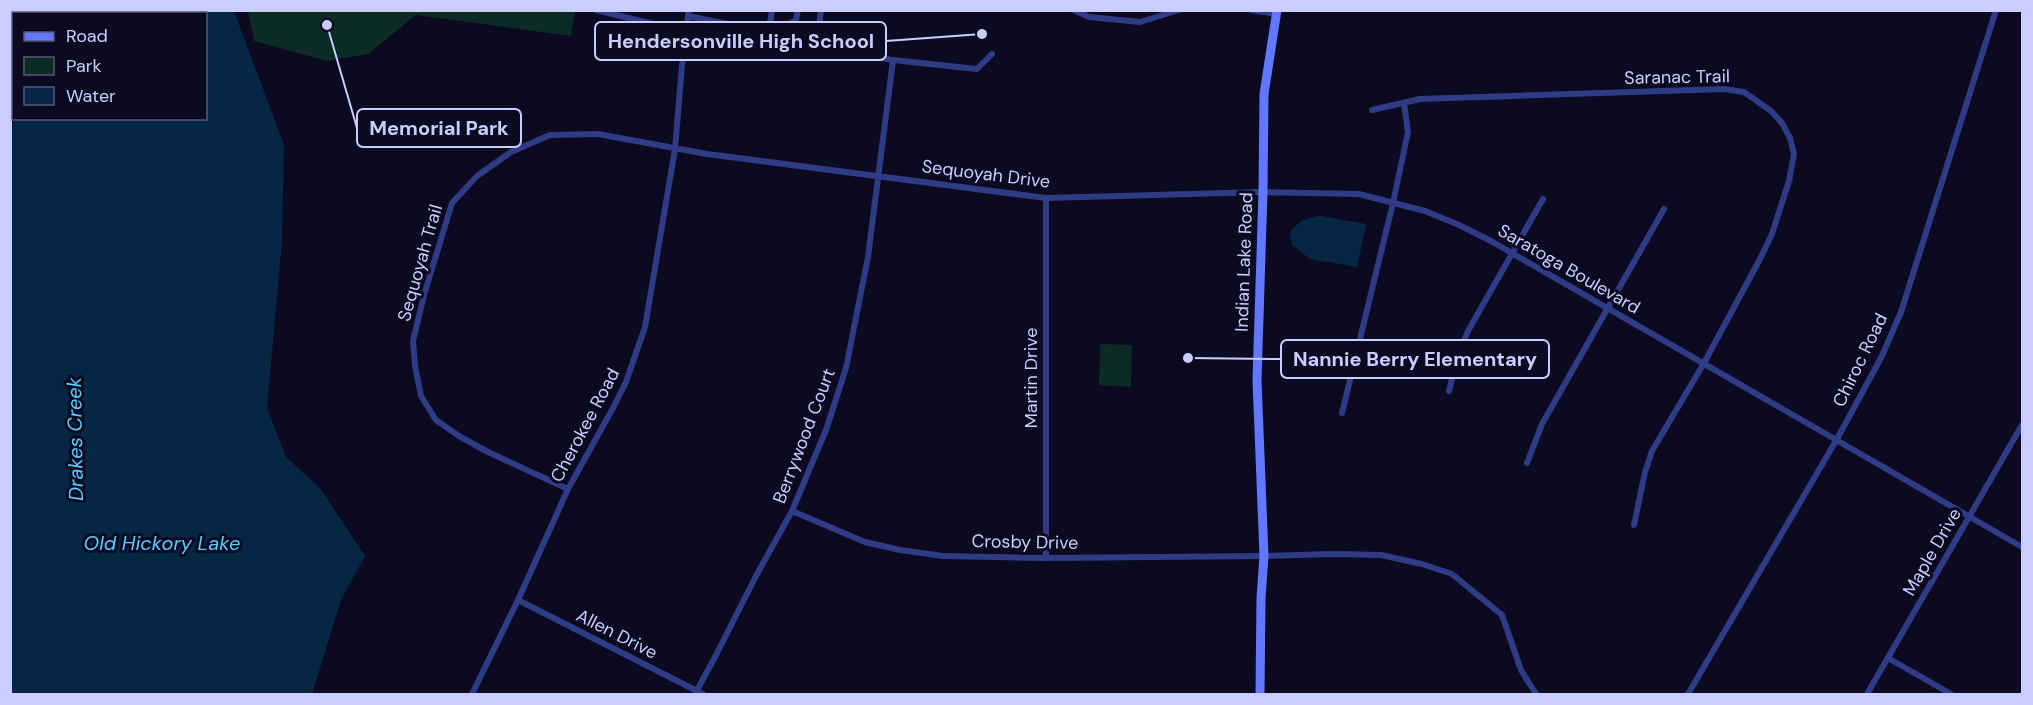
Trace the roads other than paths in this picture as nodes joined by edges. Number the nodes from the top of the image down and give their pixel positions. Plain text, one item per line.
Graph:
1 (596, 10) edge
2 (772, 10) edge
3 (798, 10) edge
4 (821, 10) edge
5 (1074, 10) edge
6 (1179, 10) edge
7 (1996, 10) edge
8 (1251, 11) edge
9 (1277, 12) edge
10 (689, 13) edge
11 (769, 29) junction
12 (681, 31) dead end
13 (992, 54) dead end
14 (893, 60) junction
15 (1404, 103) junction
16 (1371, 110) dead end
17 (675, 149) junction
18 (706, 154) joint
19 (878, 176) junction
20 (1263, 192) junction
21 (1046, 198) junction
22 (1543, 199) dead end
23 (1393, 203) junction
24 (1664, 210) dead end
25 (1512, 253) junction
26 (1607, 308) junction
27 (1704, 363) junction
28 (1449, 391) dead end
29 (1342, 413) dead end
30 (2022, 425) edge
31 (1837, 440) junction
32 (1527, 463) dead end
33 (568, 489) junction
34 (792, 511) junction
35 (1969, 518) junction
36 (1634, 525) dead end
37 (2022, 547) edge
38 (1264, 556) junction
39 (1046, 558) junction
40 (518, 600) junction
41 (1888, 658) junction
42 (698, 693) edge
43 (471, 694) edge
44 (1260, 694) edge
45 (1536, 694) edge
46 (1688, 694) edge
47 (1867, 694) edge
48 (1951, 694) edge

1 - 12 street
2 - 11 street
3 - 11 street
4 - 14 street
5 - 6 street
7 - 31 street, Chiroc Road
8 - 9 street
9 - 20 street, Indian Lake Road
10 - 11 street
10 - 17 street, Cherokee Road
13 - 14 street
14 - 19 street, Berrywood Court
15 - 16 street, Saranac Trail
15 - 23 street
15 - 27 street, Saranac Trail
17 - 18 street, Sequoyah Trail
17 - 33 street, Cherokee Road
17 - 33 street, Sequoyah Trail
18 - 19 street, Sequoyah Drive
19 - 21 street, Sequoyah Drive
19 - 34 street, Berrywood Court
20 - 21 street, Sequoyah Drive
20 - 23 street, Saratoga Boulevard
20 - 38 street, Indian Lake Road
21 - 39 street, Martin Drive
22 - 25 street
23 - 25 street, Saratoga Boulevard
23 - 29 street
24 - 26 street
25 - 26 street, Saratoga Boulevard
25 - 28 street
26 - 27 street, Saratoga Boulevard
26 - 32 street
27 - 31 street, Saratoga Boulevard
27 - 36 street, Saranac Trail
30 - 35 street, Maple Drive
31 - 35 street, Saratoga Boulevard
31 - 46 street, Chiroc Road
33 - 40 street, Cherokee Road
34 - 39 street, Crosby Drive
34 - 42 street, Berrywood Court
35 - 37 street, Saratoga Boulevard
35 - 41 street, Maple Drive
38 - 39 street, Crosby Drive
38 - 44 street, Indian Lake Road
38 - 45 street, Crosby Drive
40 - 42 street, Allen Drive
40 - 43 street, Cherokee Road
41 - 47 street, Maple Drive
41 - 48 street

